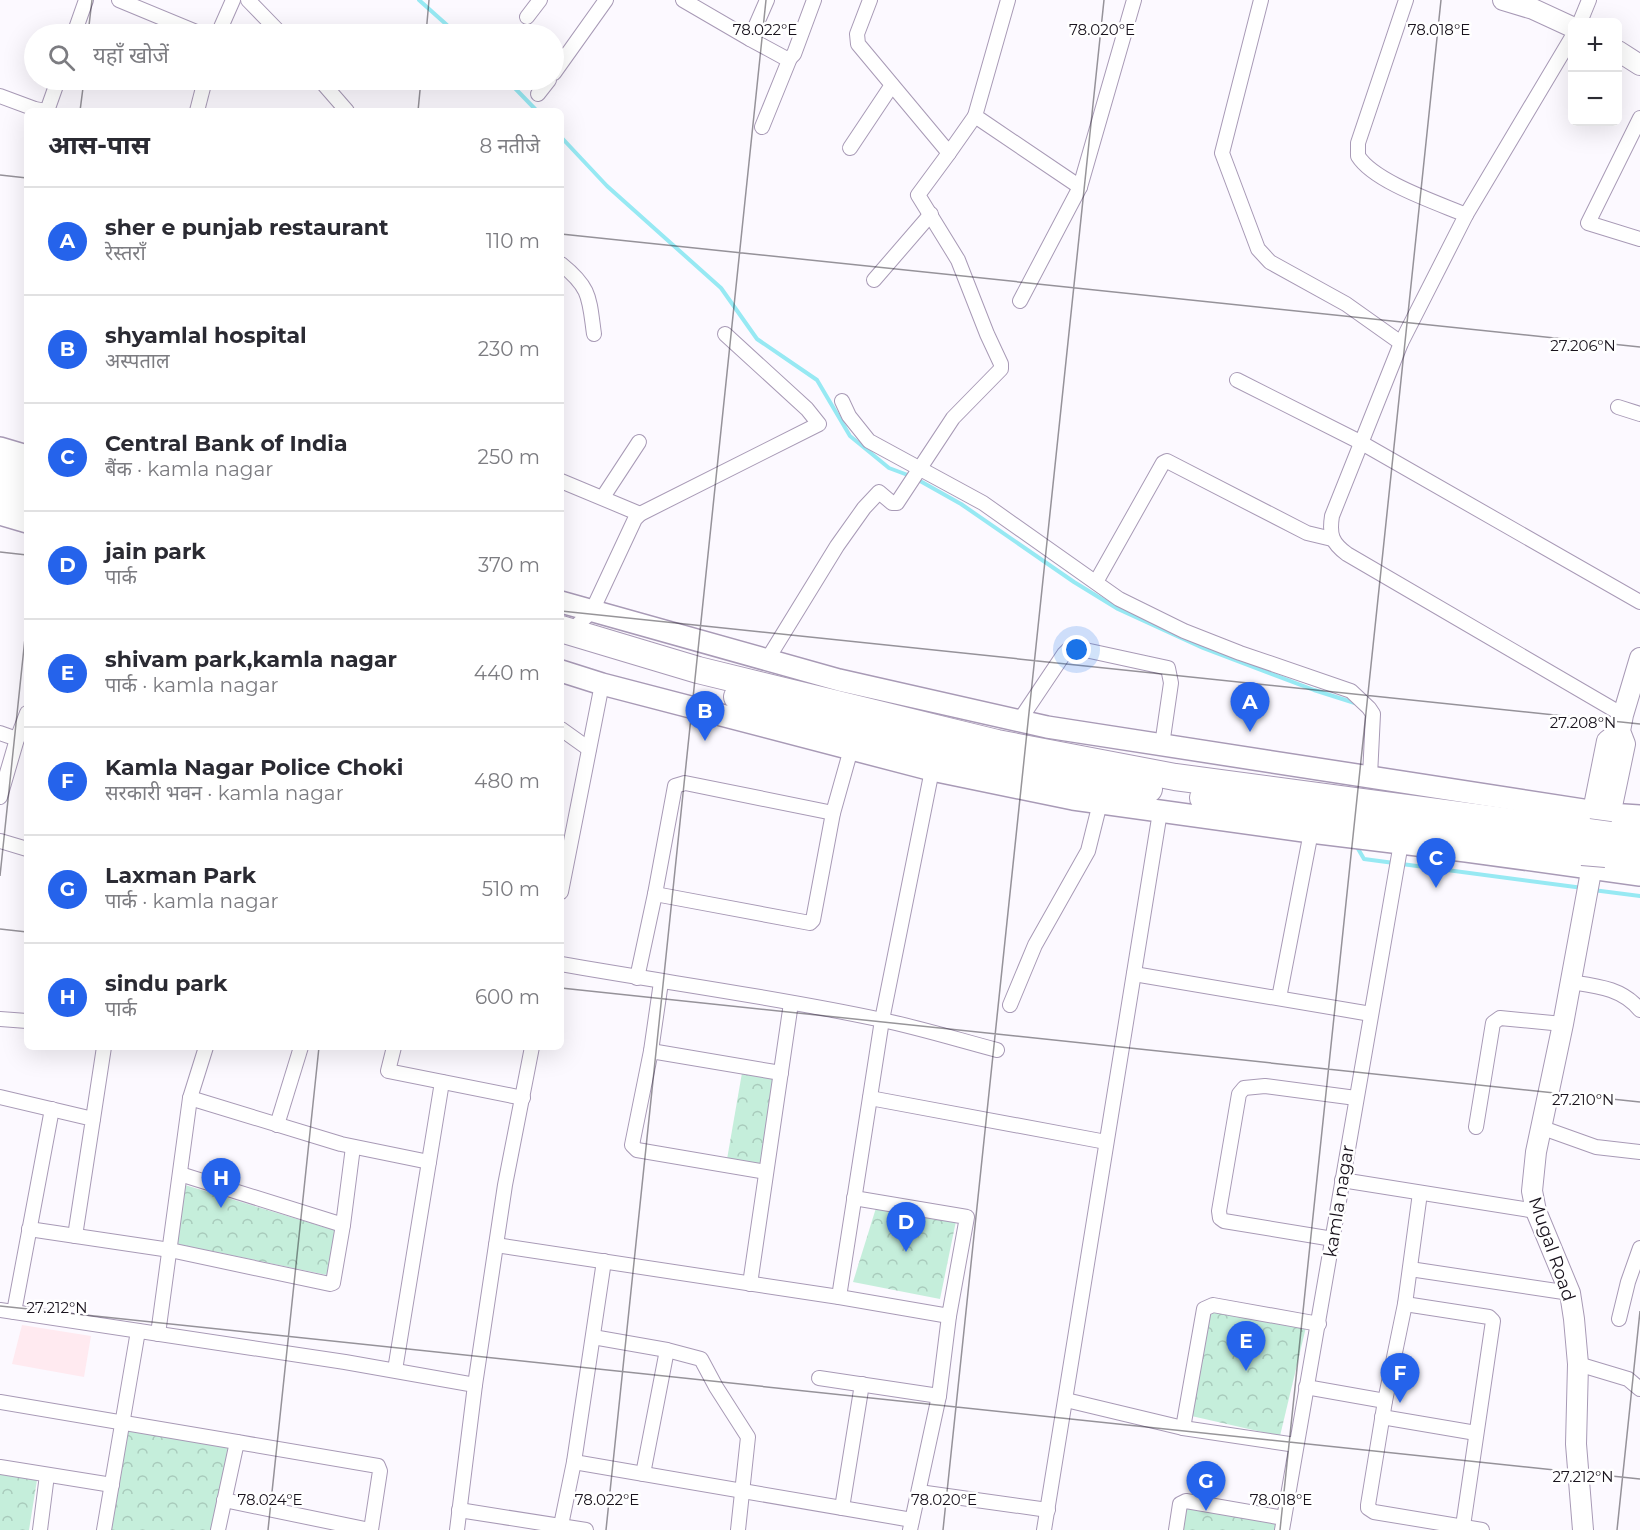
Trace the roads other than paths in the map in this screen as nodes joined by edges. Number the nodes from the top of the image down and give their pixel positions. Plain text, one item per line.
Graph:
1 (86, 0) edge
2 (119, 0) edge
3 (233, 0) edge
4 (248, 0) edge
5 (540, 0) edge
6 (606, 0) edge
7 (682, 0) edge
8 (767, 0) edge
9 (814, 0) edge
10 (870, 0) edge
11 (1008, 0) edge
12 (1134, 0) edge
13 (1262, 0) edge
14 (1406, 0) edge
15 (1503, 0) edge
16 (1589, 0) edge
17 (142, 4) edge
18 (527, 17) dead end
19 (1582, 18) edge
20 (78, 24) edge
21 (181, 24) edge
22 (222, 24) edge
23 (271, 24) edge
24 (1568, 25) edge
25 (750, 39) junction
26 (1568, 44) edge
27 (1622, 54) edge
28 (790, 58) junction
29 (564, 59) edge
30 (1640, 65) edge
31 (892, 85) junction
32 (54, 90) edge
33 (202, 90) edge
34 (329, 90) edge
35 (541, 90) edge
36 (538, 94) dead end
37 (0, 96) edge
38 (32, 108) edge
39 (48, 108) edge
40 (198, 108) edge
41 (344, 108) edge
42 (975, 116) junction
43 (1640, 118) edge
44 (762, 128) dead end
45 (850, 148) dead end
46 (949, 153) junction
47 (1080, 187) junction
48 (931, 213) junction
49 (1466, 215) junction
50 (1640, 238) edge
51 (564, 266) edge
52 (874, 280) dead end
53 (1020, 301) dead end
54 (594, 334) dead end
55 (724, 334) dead end
56 (1401, 343) junction
57 (1237, 380) dead end
58 (842, 401) dead end
59 (1618, 407) dead end
60 (1640, 414) edge
61 (639, 442) dead end
62 (1360, 442) junction
63 (0, 448) edge
64 (24, 455) edge
65 (0, 471) edge
66 (24, 478) edge
67 (913, 478) junction
68 (564, 482) edge
69 (0, 491) edge
70 (603, 497) junction
71 (24, 498) edge
72 (0, 514) edge
73 (640, 514) junction
74 (24, 521) edge
75 (1332, 539) junction
76 (1096, 582) junction
77 (1640, 602) edge
78 (564, 603) edge
79 (592, 612) junction
80 (564, 635) edge
81 (1640, 658) edge
82 (767, 660) junction
83 (564, 672) edge
84 (602, 684) junction
85 (1019, 721) junction
86 (1621, 723) junction
87 (24, 726) edge
88 (564, 731) edge
89 (0, 733) edge
90 (1162, 745) junction
91 (19, 747) edge
92 (589, 749) junction
93 (851, 749) junction
94 (934, 749) junction
95 (1370, 776) junction
96 (0, 797) edge
97 (1100, 803) junction
98 (1160, 812) junction
99 (1601, 812) junction
100 (833, 813) junction
101 (1640, 816) edge
102 (1311, 832) junction
103 (1640, 838) edge
104 (0, 841) edge
105 (24, 848) edge
106 (1399, 856) junction
107 (1640, 856) edge
108 (1640, 875) edge
109 (564, 877) edge
110 (1590, 878) junction
111 (655, 894) junction
112 (564, 965) edge
113 (1134, 974) junction
114 (637, 978) junction
115 (661, 982) junction
116 (1570, 982) junction
117 (1279, 998) junction
118 (791, 1003) junction
119 (1010, 1005) dead end
120 (1640, 1010) edge
121 (1371, 1014) junction
122 (0, 1019) edge
123 (24, 1020) edge
124 (882, 1020) junction
125 (1563, 1024) junction
126 (104, 1050) edge
127 (205, 1050) edge
128 (300, 1050) edge
129 (393, 1050) edge
130 (531, 1050) edge
131 (997, 1050) dead end
132 (651, 1051) junction
133 (781, 1073) junction
134 (442, 1082) junction
135 (0, 1097) edge
136 (190, 1098) junction
137 (522, 1098) junction
138 (870, 1098) junction
139 (1356, 1098) junction
140 (52, 1109) junction
141 (93, 1119) junction
142 (277, 1125) junction
143 (1476, 1127) dead end
144 (1540, 1127) junction
145 (1106, 1142) junction
146 (353, 1147) junction
147 (1640, 1152) edge
148 (429, 1162) junction
149 (766, 1172) junction
150 (180, 1174) junction
151 (1342, 1180) junction
152 (1420, 1193) junction
153 (854, 1198) junction
154 (1536, 1211) junction
155 (343, 1225) junction
156 (29, 1229) junction
157 (75, 1236) junction
158 (1333, 1239) junction
159 (496, 1245) junction
160 (1640, 1248) edge
161 (170, 1250) junction
162 (604, 1261) junction
163 (1410, 1269) junction
164 (750, 1284) junction
165 (1570, 1293) junction
166 (839, 1297) junction
167 (1405, 1304) junction
168 (7, 1311) edge
169 (950, 1316) junction
170 (1619, 1319) dead end
171 (1319, 1324) junction
172 (138, 1331) junction
173 (158, 1334) junction
174 (593, 1337) junction
175 (667, 1350) junction
176 (1578, 1364) junction
177 (395, 1370) junction
178 (819, 1378) dead end
179 (862, 1384) junction
180 (475, 1385) junction
181 (1306, 1387) junction
182 (1640, 1389) edge
183 (939, 1396) junction
184 (1066, 1400) junction
185 (1385, 1401) junction
186 (0, 1402) edge
187 (1382, 1417) junction
188 (123, 1424) junction
189 (1183, 1428) junction
190 (1476, 1432) junction
191 (237, 1442) junction
192 (1296, 1445) junction
193 (574, 1462) junction
194 (0, 1467) edge
195 (643, 1474) junction
196 (47, 1475) junction
197 (112, 1485) junction
198 (743, 1491) junction
199 (919, 1492) junction
200 (224, 1500) junction
201 (842, 1508) junction
202 (459, 1510) junction
203 (1048, 1510) junction
204 (1283, 1524) edge
205 (911, 1525) edge
206 (1438, 1526) edge
207 (1463, 1526) junction
208 (560, 1528) edge
209 (40, 1530) edge
210 (105, 1530) edge
211 (218, 1530) edge
212 (370, 1530) edge
213 (457, 1530) edge
214 (586, 1530) edge
215 (738, 1530) edge
216 (1044, 1530) edge
217 (1176, 1530) edge
218 (1482, 1530) edge
219 (1583, 1530) edge

1 - 20 street
2 - 17 street
3 - 22 street
4 - 23 street
5 - 18 street
6 - 29 street
7 - 25 street
8 - 25 street
9 - 28 street
10 - 31 street
11 - 42 street
12 - 47 street
13 - 56 street
14 - 49 street
15 - 24 street
16 - 19 street
17 - 21 street
25 - 28 street
26 - 49 street
27 - 30 street
28 - 44 street
31 - 45 street
31 - 46 street
32 - 39 street
33 - 40 street
34 - 41 street
35 - 36 street
37 - 38 street
42 - 46 street
42 - 47 street
43 - 50 street
46 - 48 street
47 - 53 street
48 - 52 street
48 - 67 street
49 - 56 street
51 - 54 street
55 - 73 street
56 - 62 street
57 - 62 street
58 - 67 street
59 - 60 street
61 - 70 street
62 - 75 street
62 - 77 street
63 - 64 main road
65 - 66 highway
67 - 76 street
67 - 82 street
68 - 70 street
69 - 71 highway
70 - 73 street
72 - 74 main road
73 - 79 street
75 - 76 street
75 - 86 street
76 - 95 street
78 - 79 main road
79 - 80 street
79 - 82 main road
80 - 94 highway
81 - 86 street, Mugal Road
82 - 85 main road
83 - 84 main road
84 - 92 street
84 - 93 main road
85 - 90 main road
85 - 90 street
86 - 99 street, Mugal Road
87 - 91 street
88 - 92 street
89 - 91 street
90 - 95 main road
91 - 96 street
92 - 109 street
93 - 94 main road
93 - 100 street
94 - 97 main road
94 - 103 highway, bridge
94 - 107 highway, bridge
94 - 124 street
95 - 99 main road
97 - 98 main road
97 - 119 street
98 - 102 main road
98 - 113 street
99 - 101 main road
99 - 110 street, Mugal Road
100 - 111 street
100 - 111 street
102 - 106 main road
102 - 117 street
104 - 105 street
106 - 110 main road
106 - 121 street, kamla nagar
108 - 110 main road
110 - 116 street, Mugal Road
111 - 114 street
112 - 114 street
113 - 117 street
113 - 145 street
114 - 115 street
115 - 118 street
115 - 132 street
116 - 120 street
116 - 125 street, Mugal Road
117 - 121 street
118 - 124 street
118 - 133 street
121 - 139 street, kamla nagar
122 - 123 street
124 - 131 street
124 - 138 street
125 - 143 street
125 - 144 street, Mugal Road
126 - 141 street
127 - 136 street
128 - 142 street
129 - 134 street
130 - 137 street
132 - 133 street
132 - 149 street
133 - 149 street
134 - 137 street
134 - 148 street
135 - 140 street
136 - 142 street
136 - 150 street
137 - 159 street
138 - 145 street
138 - 153 street
139 - 151 street, kamla nagar
139 - 158 street
140 - 141 street
140 - 156 street
141 - 157 street
142 - 146 street
144 - 147 street
144 - 154 street, Mugal Road
145 - 184 street
146 - 148 street
146 - 155 street
148 - 177 street
149 - 164 street
150 - 155 street
150 - 161 street
151 - 152 street
151 - 158 street, kamla nagar
152 - 154 street
152 - 163 street
153 - 166 street
153 - 169 street
154 - 165 street, Mugal Road
155 - 161 street
156 - 157 street
156 - 168 street
157 - 161 street
158 - 171 street, kamla nagar
159 - 162 street
159 - 180 street
160 - 170 street
161 - 173 street
162 - 164 street
162 - 174 street
163 - 165 street
163 - 167 street
164 - 166 street
165 - 176 street, Mugal Road
166 - 169 street
167 - 185 street
167 - 190 street
168 - 172 street
169 - 183 street
171 - 181 street, kamla nagar
171 - 189 street
172 - 173 street
172 - 188 street
173 - 177 street
174 - 175 street
174 - 193 street
175 - 195 street
175 - 198 street
176 - 182 street
176 - 219 street, Mugal Road
177 - 180 street
178 - 179 street
179 - 183 street
179 - 201 street
180 - 202 street
181 - 185 street
181 - 192 street, kamla nagar
183 - 199 street
184 - 189 street
184 - 203 street
185 - 187 street
186 - 188 street
187 - 190 street
187 - 206 street
188 - 191 street
188 - 197 street
189 - 192 street
190 - 207 street
191 - 200 street
191 - 212 street
192 - 204 street, kamla nagar
193 - 195 street
193 - 208 street
194 - 196 street
195 - 198 street
196 - 197 street
196 - 209 street
197 - 210 street
198 - 201 street
198 - 215 street
199 - 203 street
199 - 205 street
200 - 211 street
200 - 212 street
201 - 205 street
202 - 208 street
202 - 213 street
203 - 216 street
204 - 217 street
206 - 207 street
207 - 218 street
208 - 214 street

